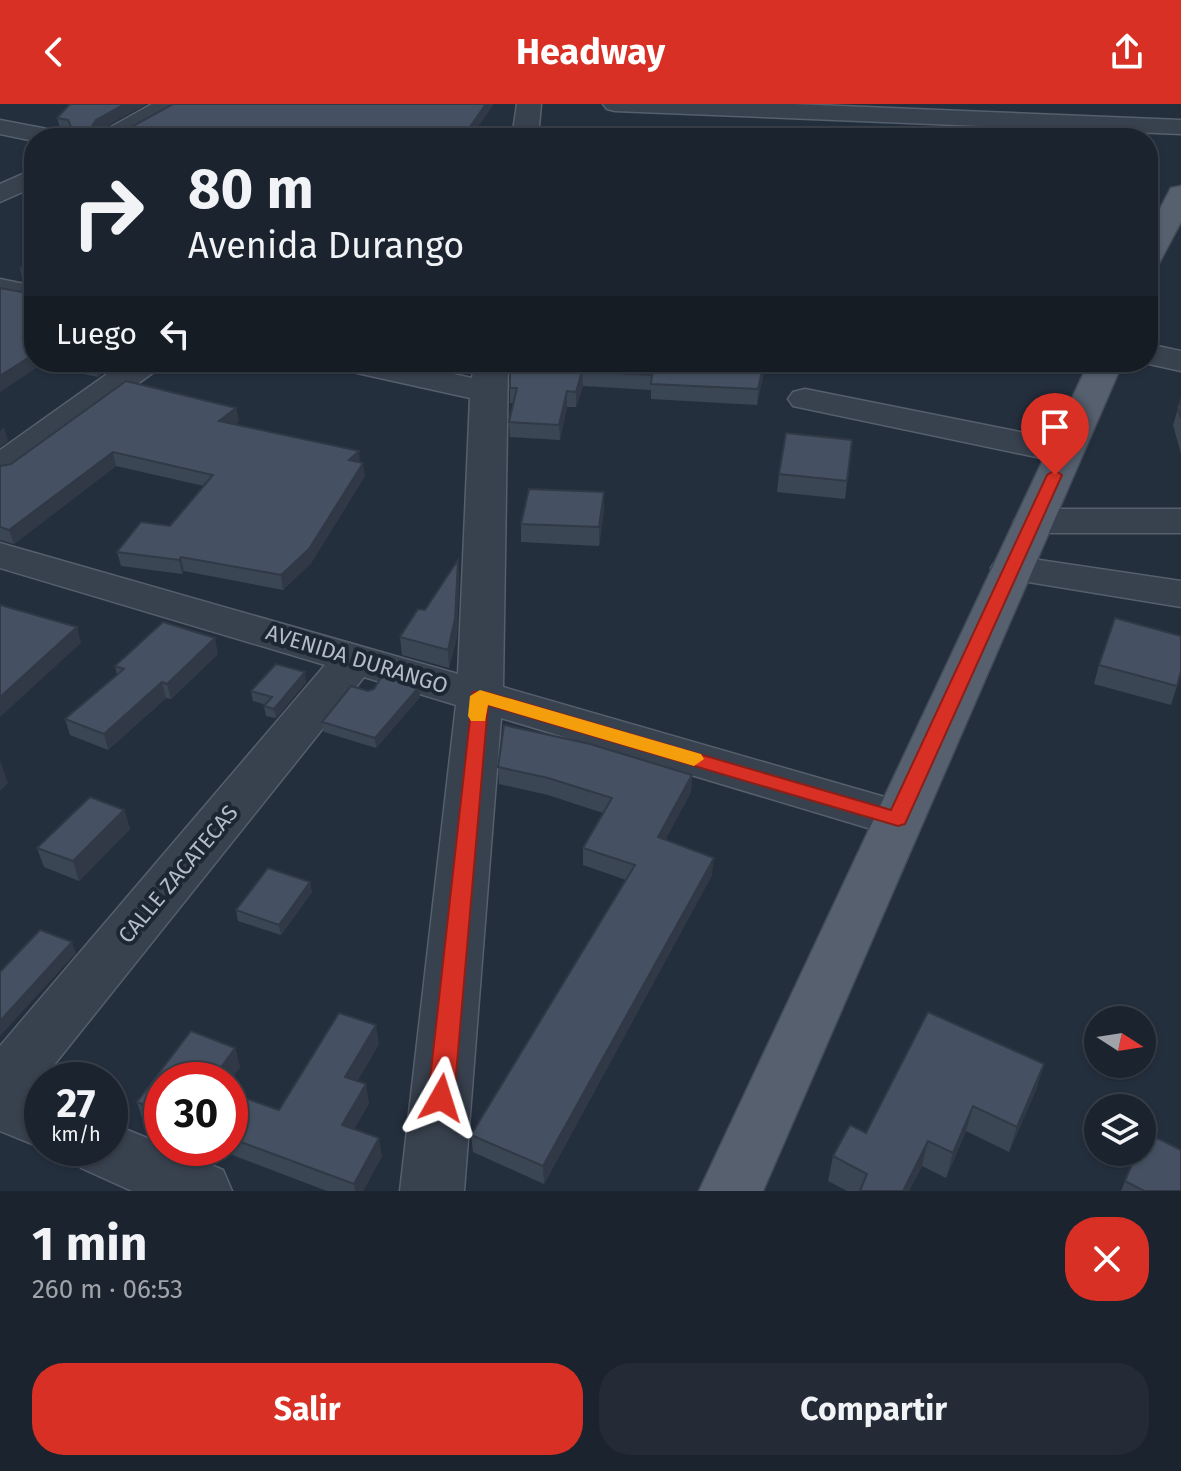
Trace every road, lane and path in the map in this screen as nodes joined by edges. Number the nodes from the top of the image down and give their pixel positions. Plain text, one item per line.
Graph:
1 (170, 104) edge
2 (529, 104) edge
3 (615, 104) edge
4 (0, 127) edge
5 (1181, 127) edge
6 (127, 128) edge
7 (526, 128) edge
8 (24, 131) edge
9 (24, 182) edge
10 (0, 194) edge
11 (1181, 194) edge
12 (1158, 239) edge
13 (0, 288) edge
14 (24, 293) edge
15 (1158, 356) edge
16 (1181, 361) edge
17 (132, 372) edge
18 (443, 372) edge
19 (1101, 372) edge
20 (489, 377) edge
21 (805, 399) dead end
22 (1065, 452) junction
23 (0, 467) edge
24 (1034, 521) junction
25 (1181, 521) edge
26 (0, 555) edge
27 (1012, 568) junction
28 (1181, 594) edge
29 (356, 658) junction
30 (480, 696) junction
31 (898, 819) junction
32 (0, 1090) edge
33 (0, 1102) edge
34 (24, 1113) edge
35 (128, 1159) edge
36 (200, 1191) edge
37 (432, 1191) edge
38 (731, 1191) edge

1 - 6 street
2 - 7 street
3 - 5 street
4 - 8 street
9 - 10 street
11 - 12 main road
13 - 14 street
15 - 16 street
17 - 23 street
18 - 20 street
19 - 22 main road
20 - 30 street
21 - 22 street
22 - 24 main road
24 - 25 street
24 - 27 main road
26 - 29 street, AVENIDA DURANGO
27 - 28 street
27 - 31 main road
29 - 30 street, AVENIDA DURANGO
29 - 32 street, CALLE ZACATECAS
30 - 31 street, AVENIDA DURANGO
30 - 37 street
31 - 38 main road
33 - 34 street
35 - 36 street

